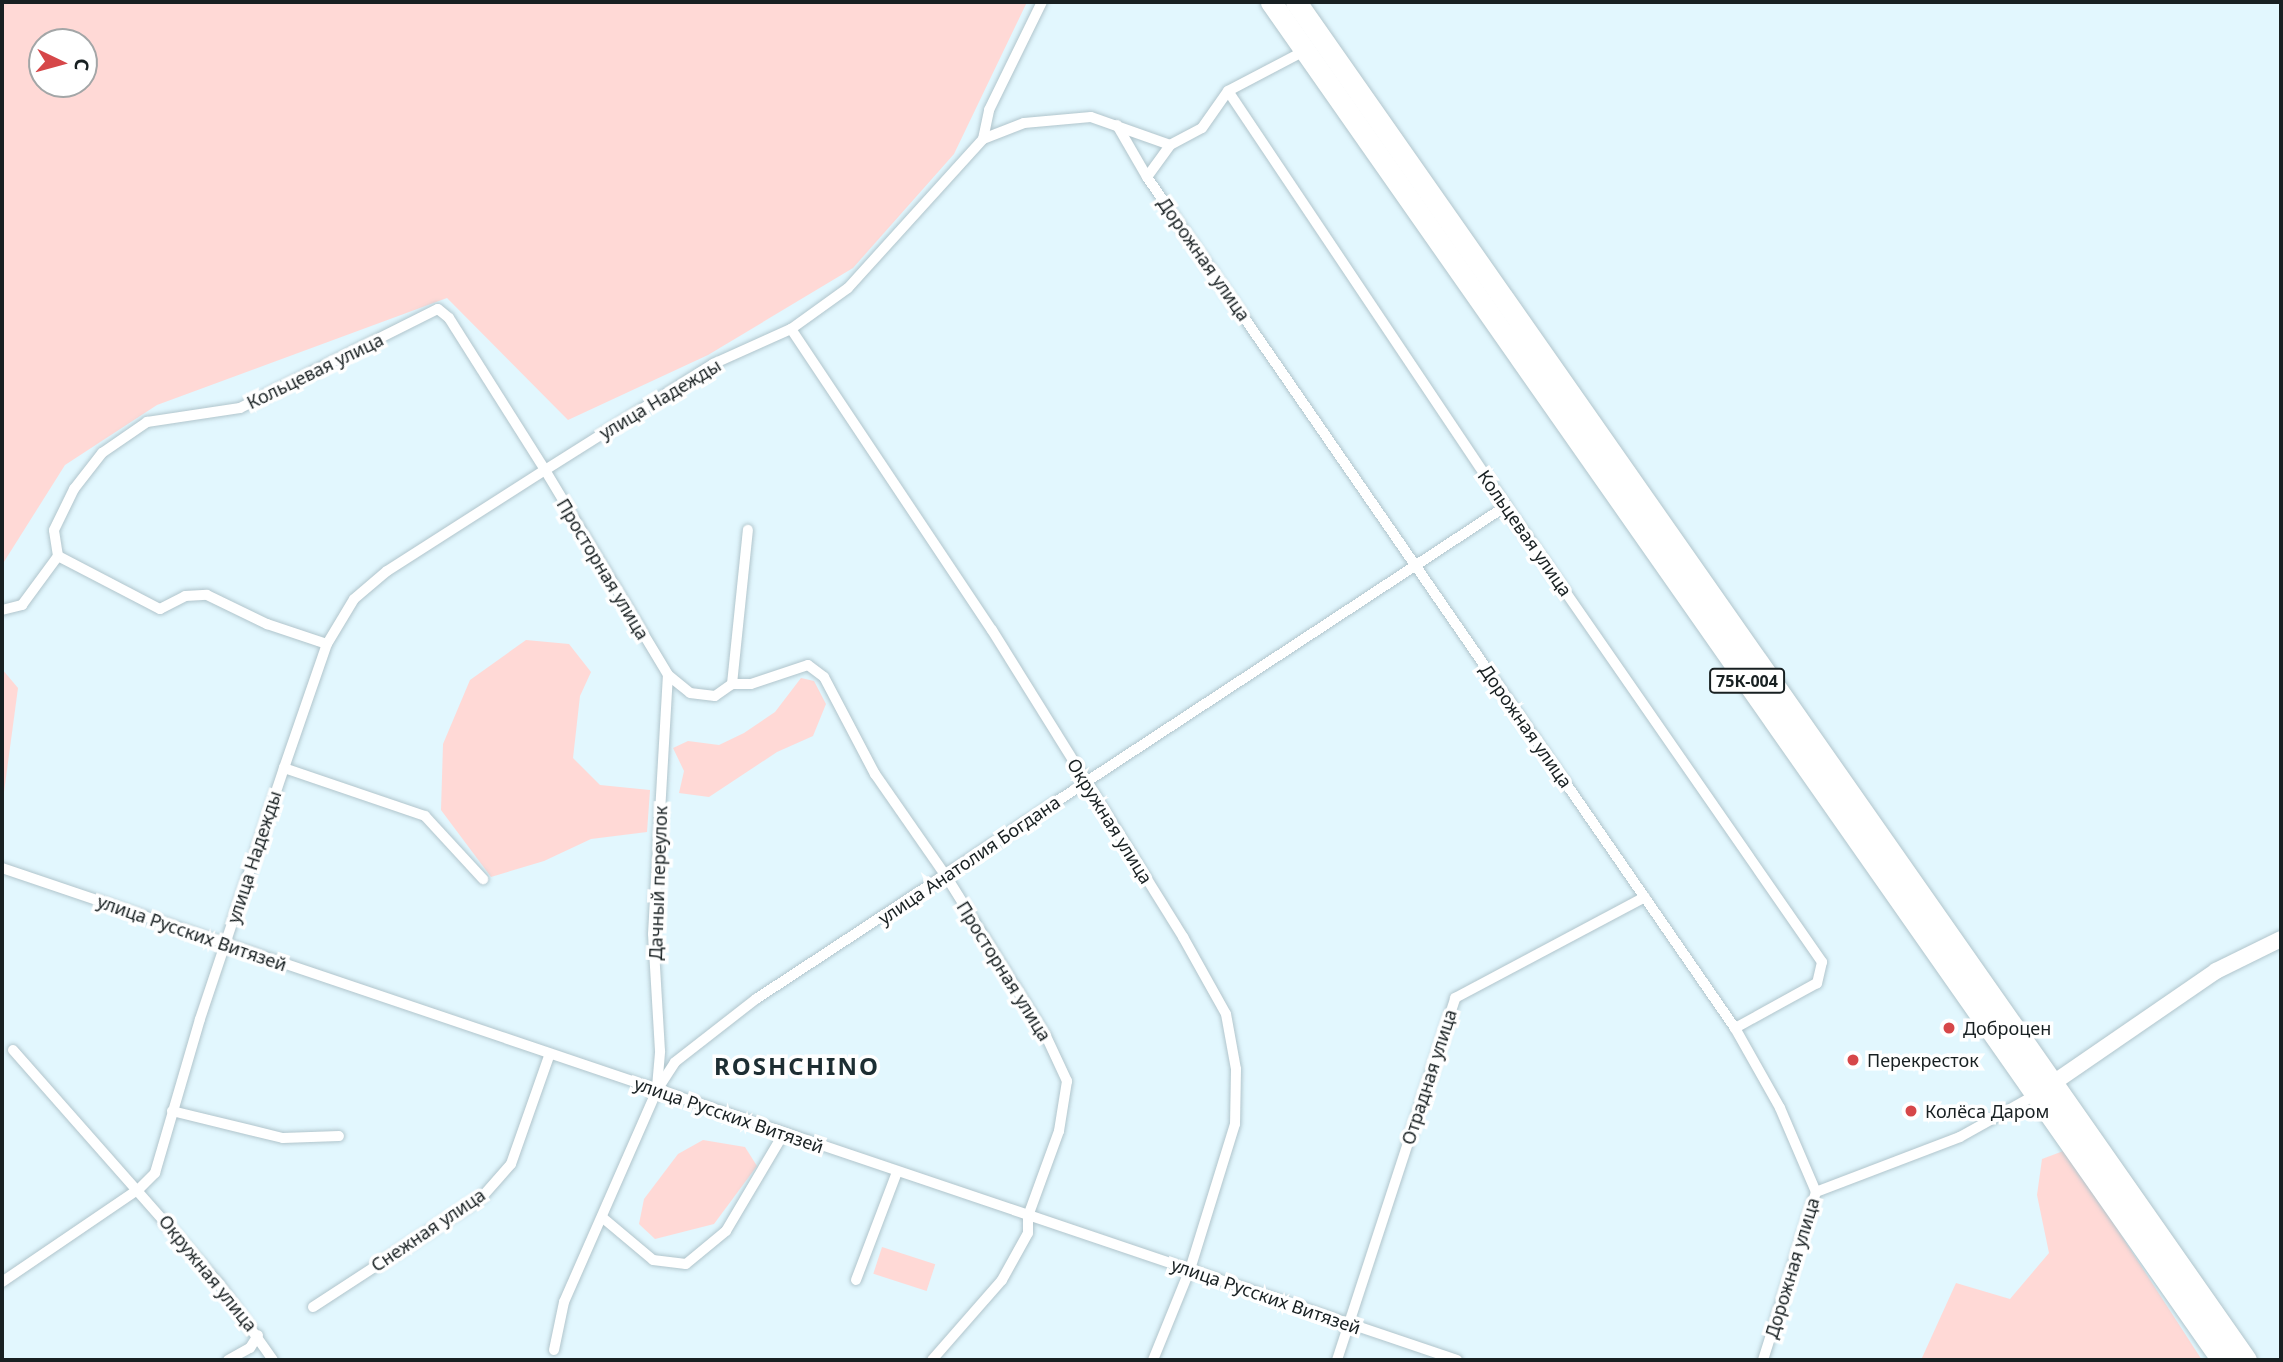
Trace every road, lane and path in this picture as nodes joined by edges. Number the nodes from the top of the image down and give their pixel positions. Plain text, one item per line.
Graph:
1 (1042, 2) edge
2 (1271, 2) edge
3 (1296, 2) edge
4 (1306, 50) junction
5 (1228, 91) junction
6 (1117, 125) junction
7 (983, 139) junction
8 (1170, 145) junction
9 (1147, 177) junction
10 (438, 309) joint
11 (790, 329) junction
12 (545, 470) junction
13 (1506, 506) junction
14 (748, 530) dead end
15 (58, 556) junction
16 (1415, 565) junction
17 (2, 610) edge
18 (327, 645) junction
19 (668, 675) junction
20 (733, 684) junction
21 (284, 768) junction
22 (1084, 781) junction
23 (2, 868) edge
24 (946, 876) junction
25 (484, 879) dead end
26 (1645, 897) junction
27 (2281, 939) edge
28 (225, 944) junction
29 (1735, 1028) junction
30 (13, 1050) dead end
31 (549, 1056) junction
32 (2044, 1089) junction
33 (657, 1090) junction
34 (172, 1111) junction
35 (784, 1133) junction
36 (339, 1136) dead end
37 (897, 1172) junction
38 (139, 1189) junction
39 (1816, 1192) junction
40 (1028, 1216) junction
41 (603, 1218) junction
42 (1189, 1269) junction
43 (856, 1280) dead end
44 (2, 1282) edge
45 (313, 1307) dead end
46 (1348, 1326) junction
47 (258, 1335) junction
48 (554, 1350) dead end
49 (228, 1360) edge
50 (273, 1360) edge
51 (932, 1360) edge
52 (1153, 1360) edge
53 (1337, 1360) edge
54 (1457, 1360) edge
55 (1763, 1360) edge
56 (2222, 1360) edge
57 (2246, 1360) edge

1 - 7 street, улица Надежды
2 - 4 highway, 75К-004
3 - 32 highway, 75К-004
4 - 5 street
4 - 32 highway, 75К-004
5 - 8 street
5 - 13 street, Кольцевая улица
6 - 7 street, улица Надежды
6 - 8 street, улица Надежды
6 - 9 street, Дорожная улица
7 - 11 street, улица Надежды
8 - 9 street
9 - 16 street, Дорожная улица
10 - 12 street, Просторная улица
10 - 15 street, Кольцевая улица
11 - 12 street, улица Надежды
11 - 22 street, Окружная улица
12 - 18 street, улица Надежды
12 - 19 street, Просторная улица
13 - 16 street, улица Анатолия Богдана
13 - 29 street, Кольцевая улица
14 - 20 street
15 - 17 street
15 - 18 street
16 - 22 street, улица Анатолия Богдана
16 - 26 street, Дорожная улица
18 - 21 street, улица Надежды
19 - 20 street, Просторная улица
19 - 33 street, Дачный переулок
20 - 24 street, Просторная улица
21 - 25 street
21 - 28 street, улица Надежды
22 - 24 street, улица Анатолия Богдана
22 - 42 street, Окружная улица
23 - 28 street, улица Русских Витязей
24 - 33 street, улица Анатолия Богдана
24 - 40 street, Просторная улица
26 - 29 street, Дорожная улица
26 - 46 street, Отрадная улица
27 - 32 street
28 - 31 street, улица Русских Витязей
28 - 34 street, улица Надежды
29 - 39 street, Дорожная улица
30 - 38 street
31 - 33 street, улица Русских Витязей
31 - 45 street, Снежная улица
32 - 39 street
32 - 56 highway, 75К-004
32 - 57 highway, 75К-004
33 - 35 street, улица Русских Витязей
33 - 41 street
34 - 36 street
34 - 38 street, улица Надежды
35 - 37 street, улица Русских Витязей
35 - 41 street
37 - 40 street, улица Русских Витязей
37 - 43 street
38 - 44 street, улица Надежды
38 - 47 street, Окружная улица
39 - 55 street, Дорожная улица
40 - 42 street, улица Русских Витязей
40 - 51 street, Просторная улица
41 - 48 street
42 - 46 street, улица Русских Витязей
42 - 52 street, Окружная улица
46 - 53 street, Отрадная улица
46 - 54 street, улица Русских Витязей
47 - 49 street
47 - 50 street, Окружная улица

